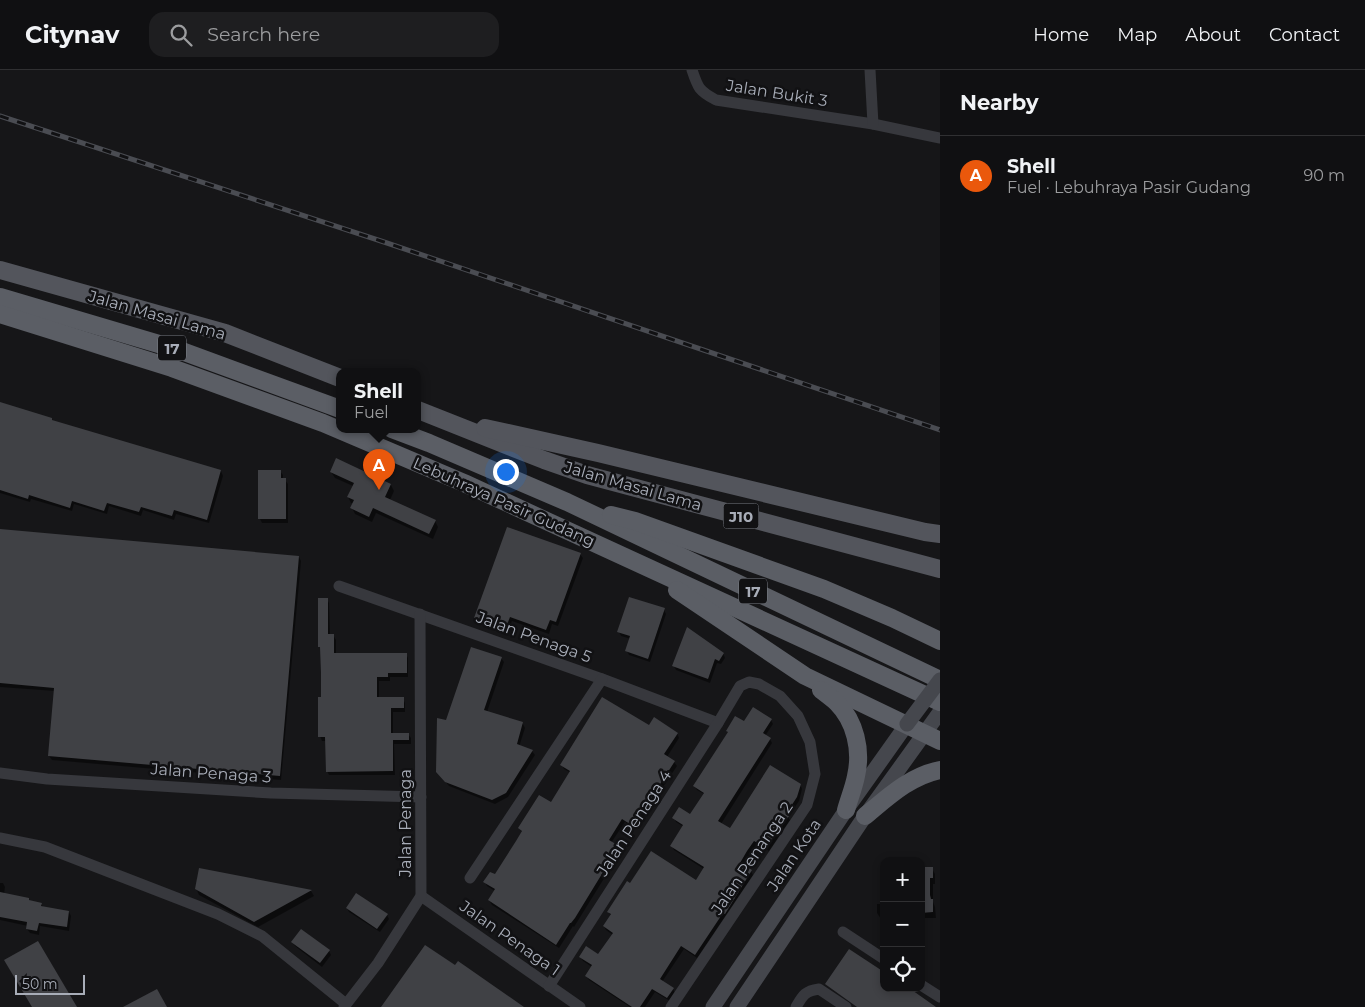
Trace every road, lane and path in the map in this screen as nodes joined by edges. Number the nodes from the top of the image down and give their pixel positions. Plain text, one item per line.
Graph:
1 (692, 70) edge
2 (870, 70) edge
3 (873, 124) junction
4 (940, 138) edge
5 (0, 270) edge
6 (0, 297) edge
7 (0, 314) edge
8 (336, 376) edge
9 (336, 408) edge
10 (421, 411) edge
11 (445, 421) junction
12 (336, 429) edge
13 (345, 433) edge
14 (403, 433) edge
15 (552, 442) junction
16 (544, 460) junction
17 (567, 502) junction
18 (940, 534) edge
19 (610, 550) junction
20 (940, 569) edge
21 (339, 586) dead end
22 (420, 614) junction
23 (892, 618) junction
24 (940, 626) edge
25 (940, 641) edge
26 (805, 676) junction
27 (602, 678) junction
28 (940, 680) edge
29 (749, 682) joint
30 (940, 702) edge
31 (940, 712) edge
32 (718, 723) junction
33 (907, 724) junction
34 (933, 737) edge
35 (940, 770) edge
36 (0, 773) edge
37 (421, 797) junction
38 (846, 810) junction
39 (865, 816) junction
40 (0, 838) edge
41 (470, 878) dead end
42 (421, 896) junction
43 (843, 932) dead end
44 (880, 957) edge
45 (550, 986) junction
46 (925, 987) edge
47 (940, 997) edge
48 (345, 1006) edge
49 (580, 1007) edge
50 (671, 1007) edge
51 (713, 1007) edge
52 (737, 1007) edge
53 (796, 1007) edge
54 (846, 1007) edge

1 - 3 street, Jalan Bukit 3
2 - 3 street
3 - 4 street, Jalan Bukit 3
5 - 8 main road, Jalan Masai Lama
6 - 9 highway, 17
7 - 12 highway, Lebuhraya Pasir Gudang / 17
10 - 11 main road, Jalan Masai Lama / J10
11 - 15 main road
11 - 16 main road, Jalan Masai Lama / J10
13 - 19 highway, Lebuhraya Pasir Gudang / 17
14 - 17 highway, Lebuhraya Pasir Gudang / 17
15 - 16 main road
15 - 18 main road
16 - 20 main road, Jalan Masai Lama / J10
17 - 23 highway
17 - 28 highway, Lebuhraya Pasir Gudang / 17
19 - 26 highway
19 - 30 highway, Lebuhraya Pasir Gudang / 17
21 - 22 street, Jalan Penaga 5
22 - 27 street, Jalan Penaga 5
22 - 37 street, Jalan Penaga
23 - 24 highway
23 - 25 highway
26 - 33 highway
26 - 38 highway
27 - 32 street, Jalan Penaga 5
27 - 41 street
28 - 33 main road, Jalan Kota, bridge
29 - 32 street, Jalan Penaga 4
29 - 50 street, Jalan Penanga 2
31 - 34 main road
32 - 45 street, Jalan Penaga 4
33 - 34 highway
33 - 38 main road, Jalan Kota
34 - 39 main road
35 - 39 highway
36 - 37 street, Jalan Penaga 3
37 - 42 street, Jalan Penaga
38 - 51 main road, Jalan Kota
39 - 52 main road
40 - 48 street
42 - 45 street, Jalan Penaga 1
42 - 48 street, Jalan Penaga
43 - 44 street
45 - 49 street, Jalan Penaga 1
46 - 47 street
53 - 54 street

